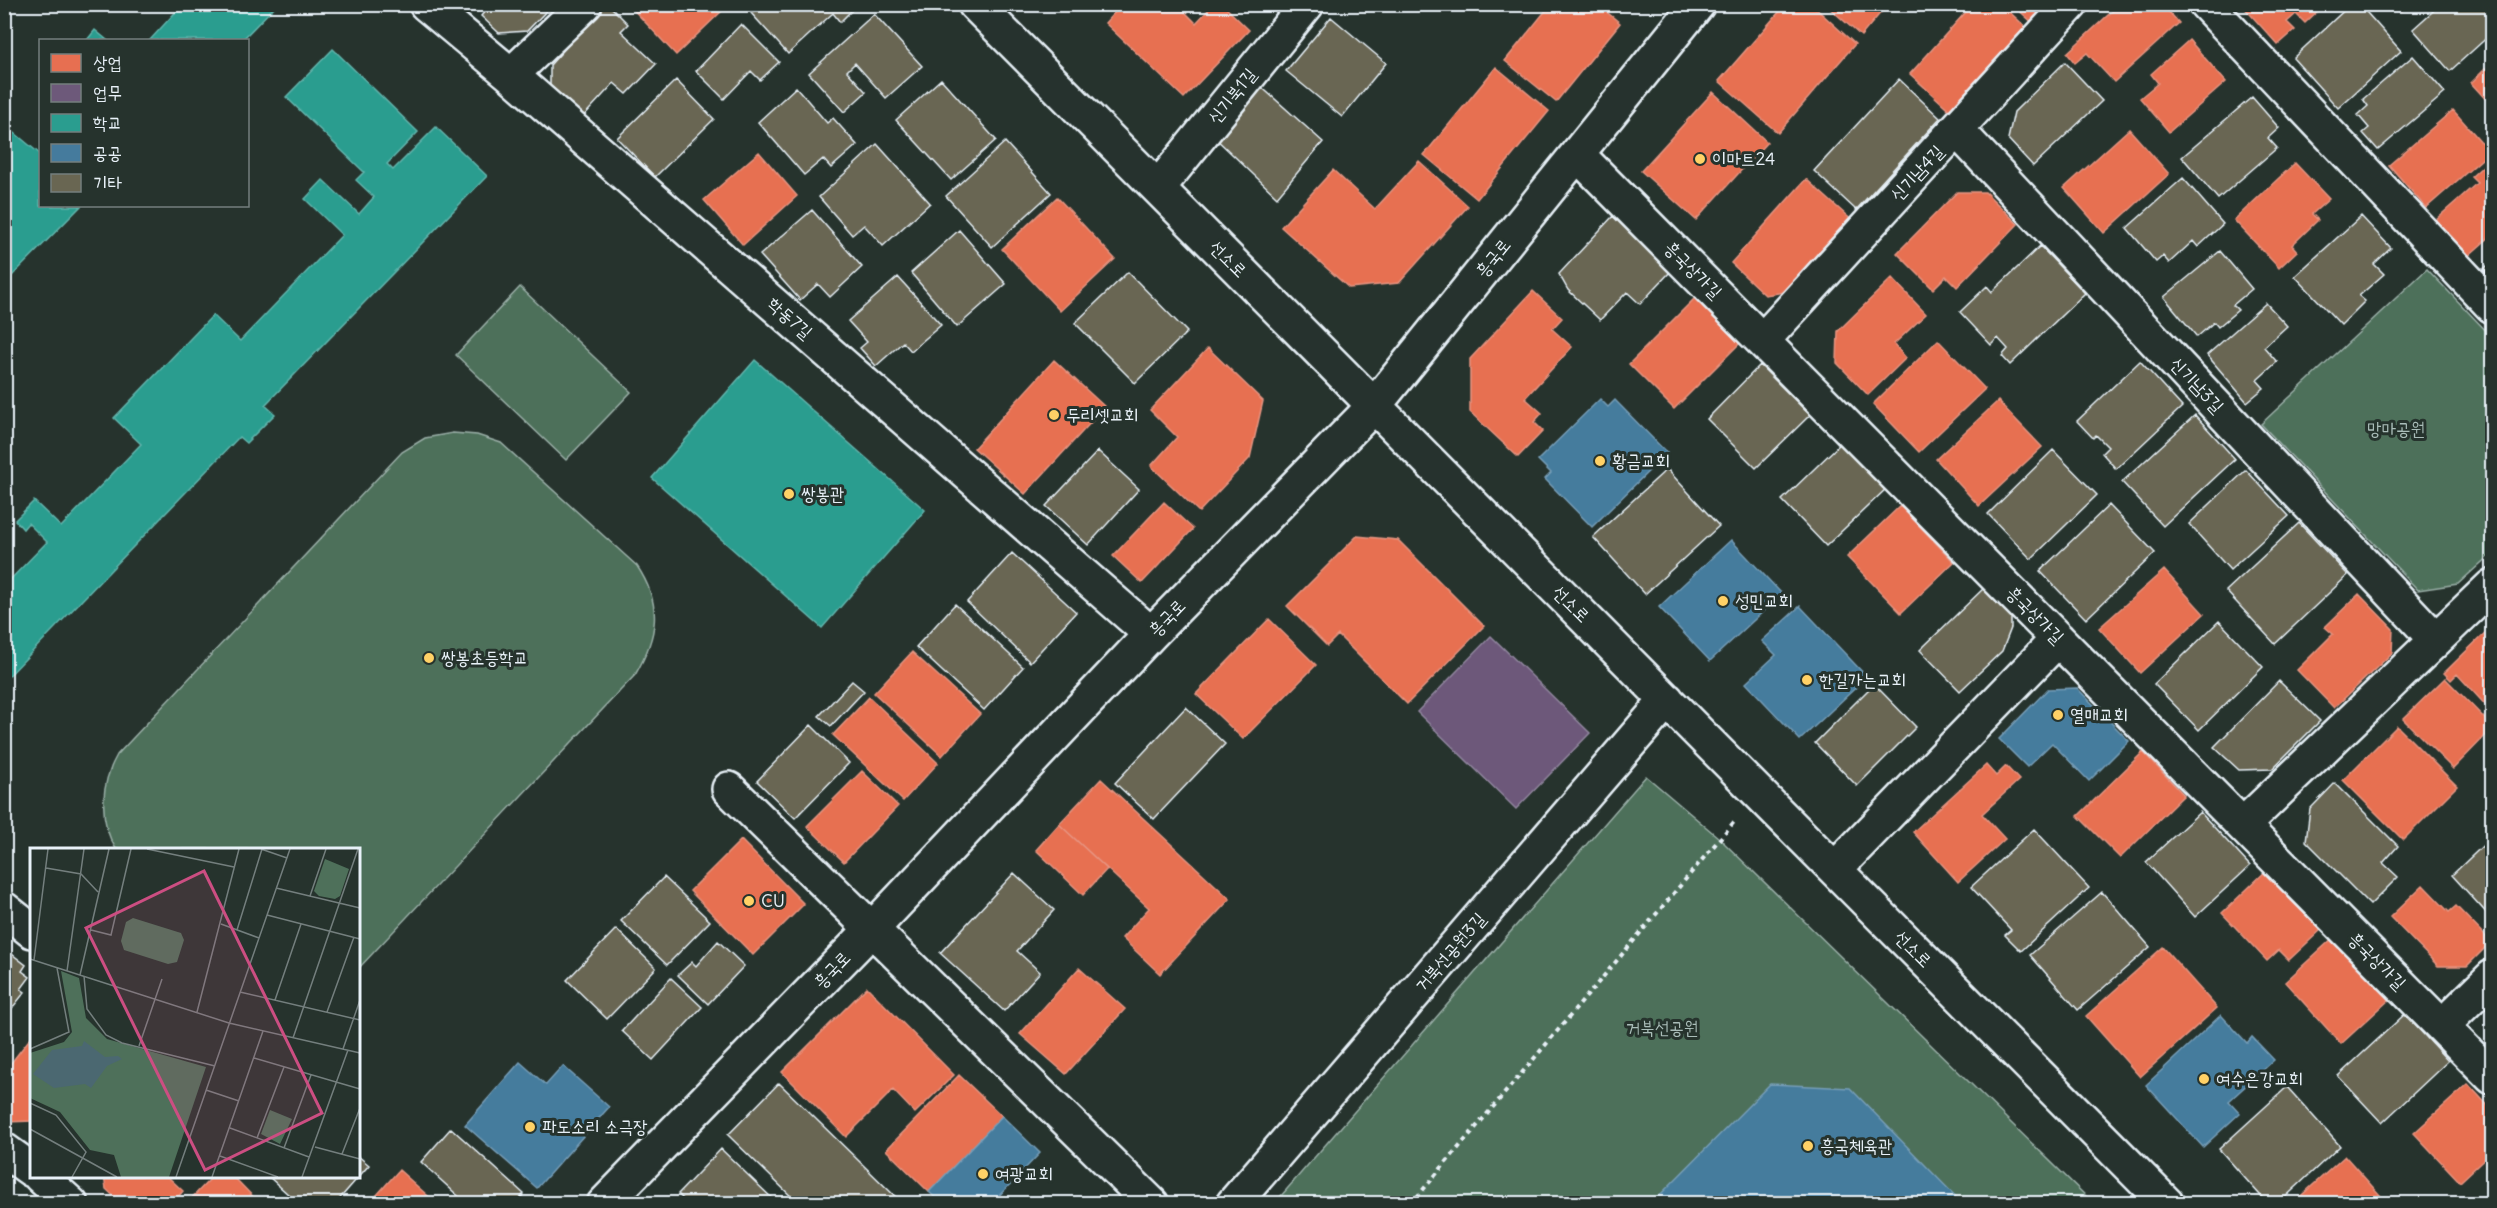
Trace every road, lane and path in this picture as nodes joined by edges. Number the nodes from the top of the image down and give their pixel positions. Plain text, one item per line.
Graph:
1 (426, 4) edge
2 (585, 4) edge
3 (975, 4) edge
4 (1307, 4) edge
5 (1698, 4) edge
6 (2071, 4) edge
7 (2206, 4) edge
8 (511, 75) junction
9 (1956, 130) junction
10 (1577, 154) junction
11 (1158, 189) junction
12 (2493, 306) edge
13 (1762, 340) junction
14 (1374, 406) junction
15 (2493, 586) edge
16 (1151, 634) junction
17 (2058, 639) junction
18 (2436, 640) junction
19 (1667, 700) junction
20 (729, 789) dead end
21 (1760, 794) junction
22 (2243, 825) junction
23 (1835, 869) junction
24 (4, 909) edge
25 (30, 929) edge
26 (872, 929) junction
27 (2493, 977) edge
28 (2442, 1026) junction
29 (2493, 1077) edge
30 (4, 1150) edge
31 (30, 1169) edge
32 (42, 1178) edge
33 (71, 1203) edge
34 (604, 1203) edge
35 (1152, 1203) edge
36 (1233, 1203) edge
37 (1411, 1203) edge
38 (2167, 1203) edge

1 - 8 street, 학동7길
2 - 8 street
3 - 11 street, 선소로
4 - 11 street, 신기북1길
5 - 10 street, 흥국로
6 - 9 street, 신기남4길
7 - 12 street
8 - 16 street, 학동7길
9 - 13 street, 신기남4길
9 - 18 street, 신기남3길
10 - 13 street, 흥국상가길
10 - 14 street, 흥국로
11 - 14 street, 선소로
13 - 17 street, 흥국상가길
14 - 16 street, 흥국로
14 - 19 street, 선소로
15 - 18 street
16 - 26 street, 흥국로
17 - 22 street, 흥국상가길
17 - 23 street
18 - 22 street
19 - 21 street, 선소로
19 - 36 street, 거북선공원3길
20 - 26 street
21 - 23 street, 선소로
21 - 37 path
22 - 28 street, 흥국상가길
23 - 38 street, 선소로
24 - 25 street
26 - 34 street, 흥국로
26 - 35 street
27 - 28 street
28 - 29 street, 흥국상가길
30 - 31 street
32 - 33 street

